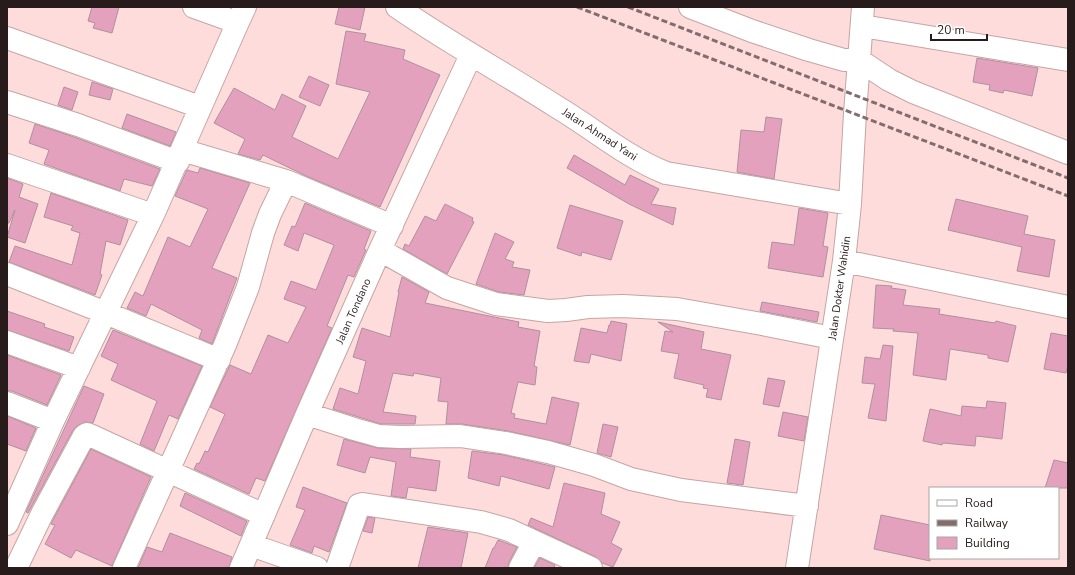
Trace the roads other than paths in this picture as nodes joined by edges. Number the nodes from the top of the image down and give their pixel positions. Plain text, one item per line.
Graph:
1 (194, 7) edge
2 (397, 7) edge
3 (690, 7) edge
4 (241, 14) edge
5 (862, 16) edge
6 (7, 38) edge
7 (471, 55) junction
8 (859, 60) junction
9 (1068, 60) edge
10 (7, 102) edge
11 (200, 107) junction
12 (1068, 153) edge
13 (180, 156) junction
14 (7, 165) edge
15 (286, 181) junction
16 (850, 204) junction
17 (153, 215) junction
18 (392, 226) junction
19 (380, 250) junction
20 (844, 261) junction
21 (7, 274) edge
22 (1068, 307) edge
23 (106, 313) junction
24 (832, 338) junction
25 (7, 342) edge
26 (219, 360) junction
27 (79, 368) junction
28 (7, 403) edge
29 (307, 414) junction
30 (53, 422) junction
31 (168, 471) junction
32 (807, 506) junction
33 (9, 512) edge
34 (264, 515) junction
35 (534, 542) junction
36 (252, 545) junction
37 (16, 568) edge
38 (124, 568) edge
39 (241, 568) edge
40 (317, 568) edge
41 (337, 568) edge
42 (520, 568) edge
43 (591, 568) edge
44 (798, 568) edge

1 - 4 street
2 - 7 street, Jalan Ahmad Yani
3 - 8 street
4 - 11 street
5 - 8 street, Jalan Dokter Wahidin
5 - 9 street
6 - 11 street
7 - 16 street, Jalan Ahmad Yani
7 - 18 street, Jalan Tondano
8 - 12 street
8 - 16 street, Jalan Dokter Wahidin
10 - 13 street
11 - 13 street
13 - 15 street
13 - 17 street
14 - 17 street
15 - 18 street
15 - 26 street
16 - 20 street, Jalan Dokter Wahidin
17 - 23 street
18 - 19 street, Jalan Tondano
19 - 24 street
19 - 29 street, Jalan Tondano
20 - 22 street
20 - 24 street, Jalan Dokter Wahidin
21 - 23 street
23 - 26 street
23 - 27 street
24 - 32 street, Jalan Dokter Wahidin
25 - 27 street
26 - 31 street
27 - 30 street
28 - 30 street
29 - 32 street
29 - 34 street, Jalan Tondano
30 - 33 street
31 - 34 street
31 - 37 street
31 - 38 street
32 - 44 street, Jalan Dokter Wahidin
34 - 36 street, Jalan Tondano
35 - 41 street
35 - 42 street
35 - 43 street
36 - 39 street, Jalan Tondano
36 - 40 street

